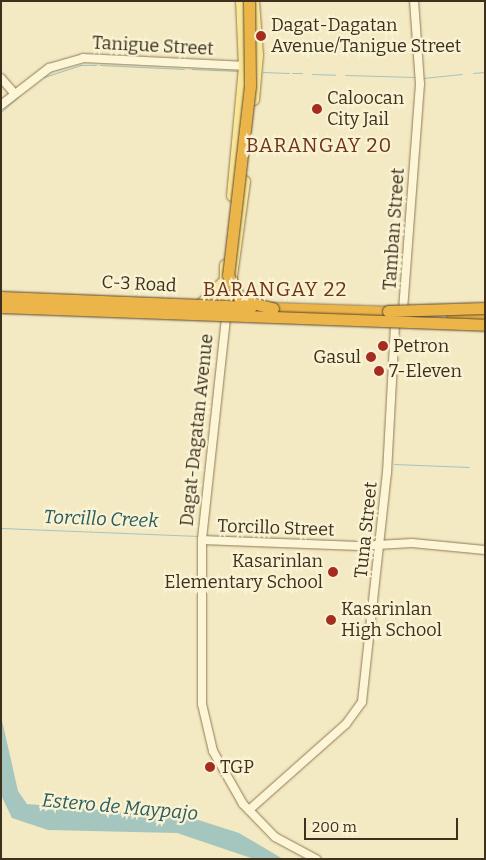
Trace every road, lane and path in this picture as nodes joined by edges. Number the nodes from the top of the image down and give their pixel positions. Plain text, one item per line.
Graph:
1 (241, 1) edge
2 (250, 1) edge
3 (254, 1) edge
4 (414, 1) edge
5 (241, 63) junction
6 (257, 67) junction
7 (1, 78) edge
8 (14, 93) junction
9 (1, 105) edge
10 (228, 281) junction
11 (1, 296) edge
12 (202, 303) junction
13 (226, 304) junction
14 (250, 306) junction
15 (1, 308) edge
16 (273, 308) junction
17 (485, 308) edge
18 (403, 310) junction
19 (388, 311) junction
20 (485, 314) edge
21 (226, 318) junction
22 (395, 324) junction
23 (485, 326) edge
24 (202, 540) junction
25 (380, 546) junction
26 (485, 550) edge
27 (249, 810) junction
28 (316, 859) edge

1 - 5 main road, Dagat-Dagatan Avenue
2 - 16 highway, bridge
3 - 6 main road, Dagat-Dagatan Avenue
4 - 18 street, Tamban Street
5 - 6 street, Tanigue Street
5 - 8 street, Tanigue Street
5 - 10 main road, Dagat-Dagatan Avenue
6 - 10 main road, Dagat-Dagatan Avenue
7 - 8 street
8 - 9 street, Tanigue Street
10 - 12 main road
10 - 13 main road, Dagat-Dagatan Avenue
10 - 14 main road
11 - 12 main road, C-3 Road
11 - 16 highway, bridge
12 - 13 main road, C-3 Road
13 - 14 main road, C-3 Road
13 - 21 main road, Dagat-Dagatan Avenue
14 - 18 main road, C-3 Road
15 - 21 main road, C-3 Road
15 - 23 highway, bridge
16 - 19 highway
17 - 19 highway, bridge
18 - 20 main road, C-3 Road
19 - 20 highway, bridge
21 - 22 main road, C-3 Road
21 - 24 street, Dagat-Dagatan Avenue
22 - 23 main road, C-3 Road
22 - 25 street, Tuna Street
24 - 25 street, Torcillo Street
24 - 27 street, Dagat-Dagatan Avenue
25 - 26 street, Torcillo Street
25 - 27 street, Tuna Street
27 - 28 street, Dagat-Dagatan Avenue

